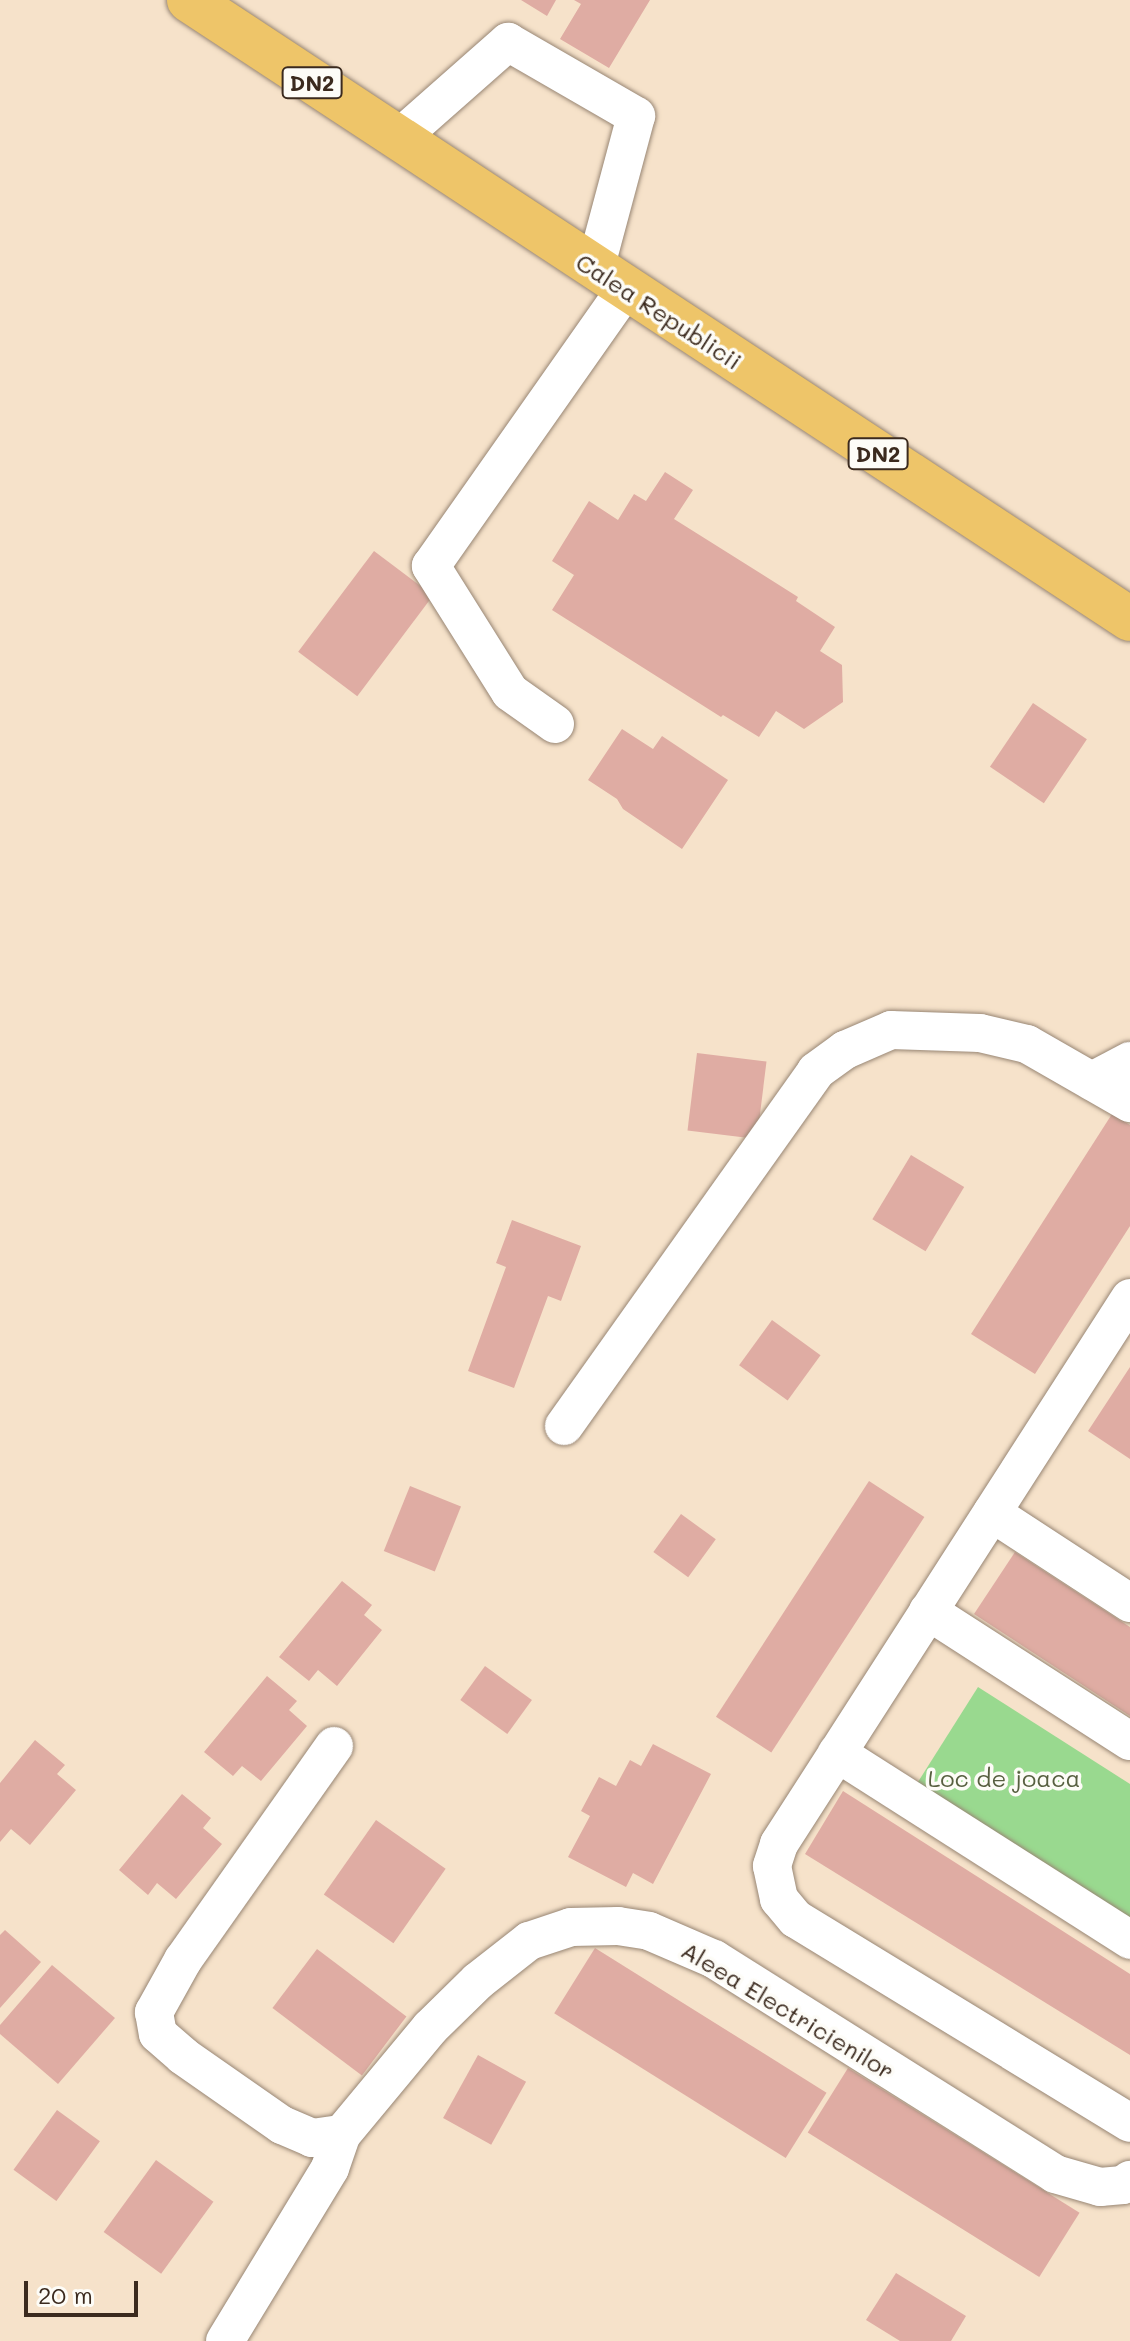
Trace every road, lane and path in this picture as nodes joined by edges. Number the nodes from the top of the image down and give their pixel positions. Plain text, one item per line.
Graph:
1 (189, 0) edge
2 (398, 139) junction
3 (611, 279) junction
4 (1130, 619) edge
5 (555, 724) dead end
6 (1130, 1061) edge
7 (1092, 1081) junction
8 (1130, 1103) edge
9 (1127, 1311) edge
10 (564, 1426) dead end
11 (992, 1513) junction
12 (1130, 1603) edge
13 (928, 1611) junction
14 (1130, 1741) edge
15 (334, 1746) dead end
16 (837, 1753) junction
17 (1130, 1940) edge
18 (1130, 2123) edge
19 (342, 2134) junction
20 (1130, 2180) edge
21 (225, 2341) edge

1 - 2 main road, Calea Republicii / DN2
2 - 3 main road, Calea Republicii / DN2
2 - 3 street
3 - 4 main road, Calea Republicii / DN2
3 - 5 street
6 - 7 street
7 - 8 street
7 - 10 street
9 - 11 street
11 - 12 street
11 - 13 street
13 - 14 street
13 - 16 street
15 - 19 street
16 - 17 street
16 - 18 street
19 - 20 street, Aleea Electricienilor
19 - 21 street, Aleea Electricienilor

